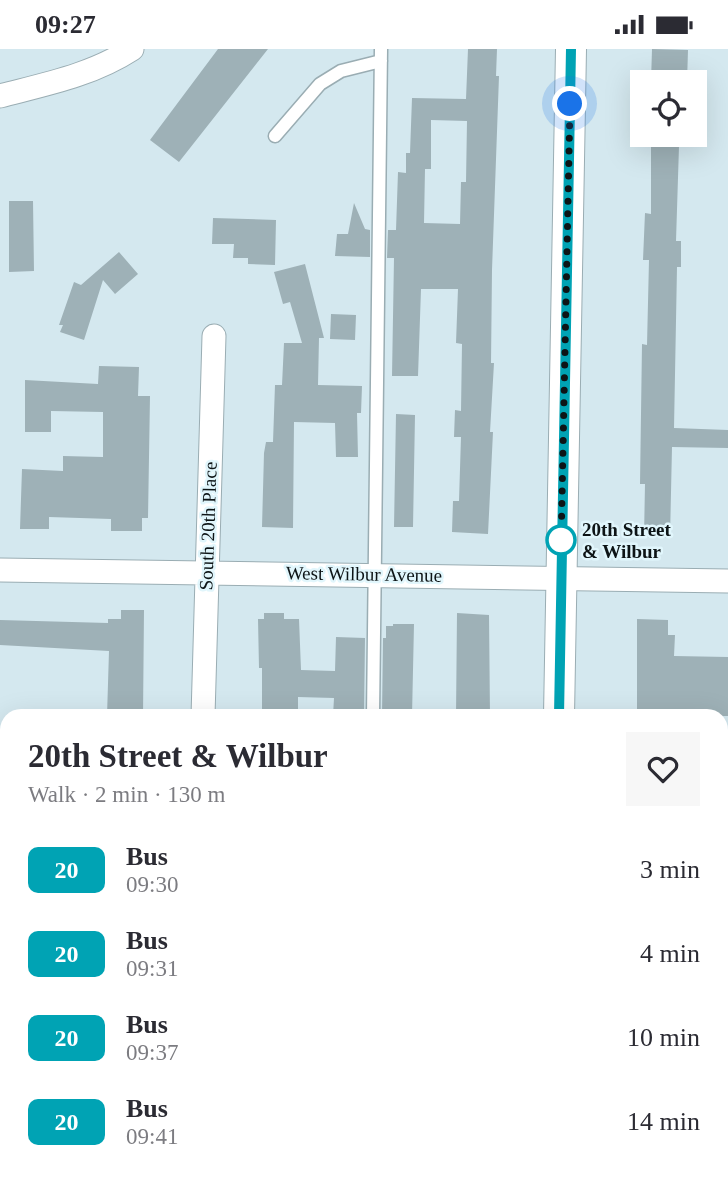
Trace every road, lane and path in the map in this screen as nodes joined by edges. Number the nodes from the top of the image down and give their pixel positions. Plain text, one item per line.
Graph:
1 (132, 49) edge
2 (571, 49) edge
3 (381, 55) edge
4 (0, 96) edge
5 (275, 136) dead end
6 (214, 336) dead end
7 (0, 570) edge
8 (206, 572) junction
9 (375, 574) junction
10 (561, 576) junction
11 (728, 581) edge
12 (203, 709) edge
13 (373, 709) edge
14 (559, 709) edge

1 - 4 street
2 - 10 street
3 - 5 lane
3 - 9 lane
6 - 8 street, South 20th Place
7 - 8 street, West Wilbur Avenue
8 - 9 street, West Wilbur Avenue
8 - 12 street, South 20th Place
9 - 10 street, West Wilbur Avenue
9 - 13 lane
10 - 11 street, West Wilbur Avenue
10 - 14 street

